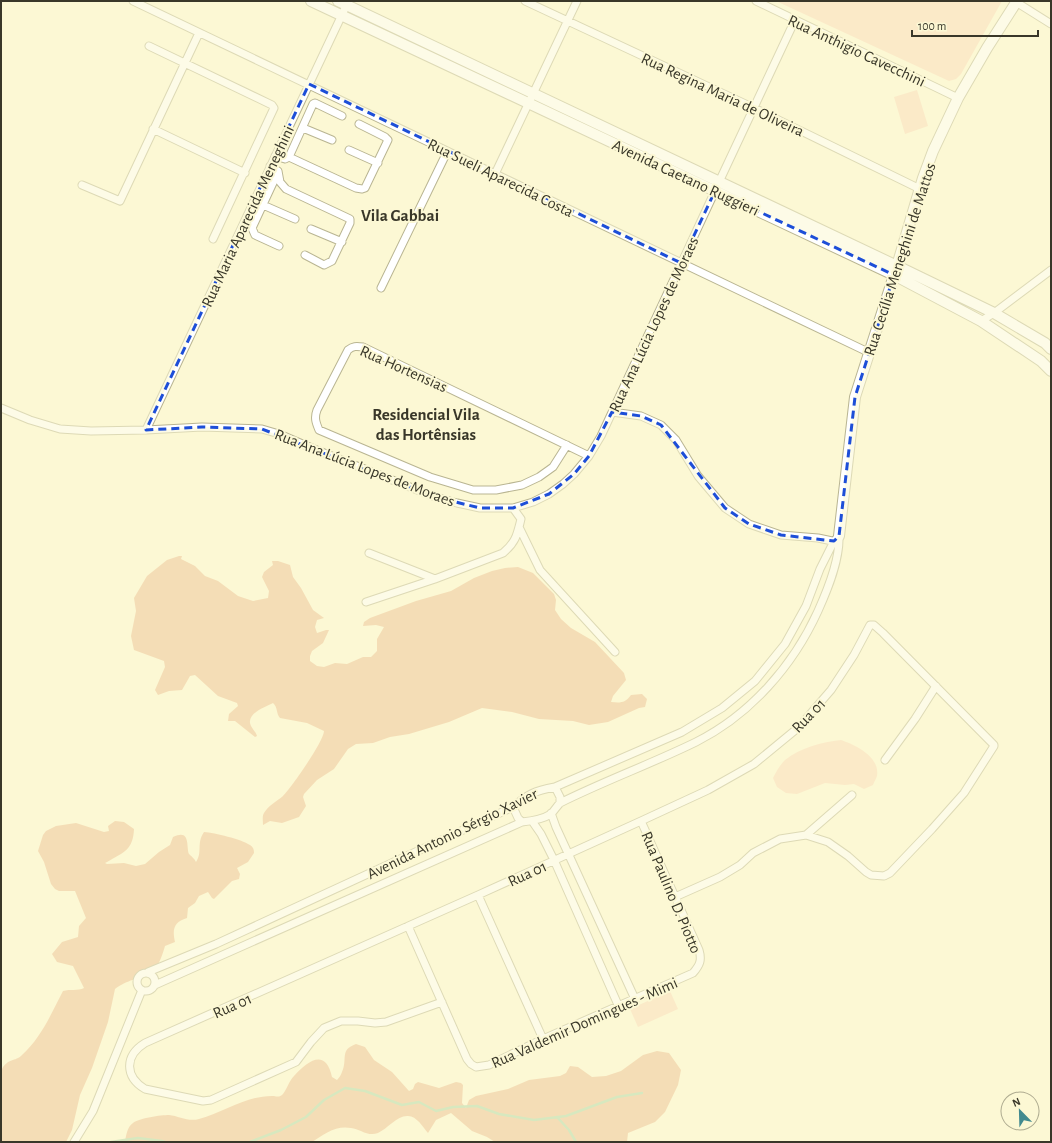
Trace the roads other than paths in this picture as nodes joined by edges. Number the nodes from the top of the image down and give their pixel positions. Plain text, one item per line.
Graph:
1 (133, 1) edge
2 (311, 1) edge
3 (525, 1) edge
4 (577, 1) edge
5 (756, 1) edge
6 (344, 2) edge
7 (1017, 2) edge
8 (341, 15) junction
9 (795, 20) junction
10 (568, 21) junction
11 (1051, 24) edge
12 (199, 33) junction
13 (149, 46) dead end
14 (185, 63) junction
15 (309, 84) junction
16 (534, 94) junction
17 (958, 98) junction
18 (529, 104) junction
19 (754, 108) junction
20 (342, 116) dead end
21 (359, 124) dead end
22 (302, 128) junction
23 (153, 130) junction
24 (332, 140) dead end
25 (349, 150) dead end
26 (447, 152) junction
27 (275, 156) junction
28 (289, 157) junction
29 (378, 163) junction
30 (270, 166) junction
31 (278, 171) junction
32 (245, 172) junction
33 (495, 174) junction
34 (82, 185) dead end
35 (717, 186) junction
36 (920, 189) junction
37 (263, 205) junction
38 (295, 219) dead end
39 (311, 229) dead end
40 (214, 239) dead end
41 (342, 242) junction
42 (279, 246) dead end
43 (305, 255) dead end
44 (681, 263) junction
45 (1051, 270) edge
46 (896, 271) junction
47 (381, 288) dead end
48 (994, 313) junction
49 (981, 320) junction
50 (1051, 349) edge
51 (870, 352) junction
52 (1051, 371) edge
53 (1, 408) edge
54 (612, 412) junction
55 (146, 430) junction
56 (568, 445) junction
57 (589, 456) junction
58 (513, 508) junction
59 (519, 527) junction
60 (837, 540) junction
61 (369, 553) dead end
62 (435, 579) junction
63 (366, 602) dead end
64 (616, 652) dead end
65 (936, 686) junction
66 (886, 760) dead end
67 (554, 787) junction
68 (852, 795) dead end
69 (560, 803) junction
70 (513, 807) junction
71 (552, 813) junction
72 (532, 821) junction
73 (641, 821) junction
74 (522, 822) junction
75 (806, 836) junction
76 (568, 854) junction
77 (554, 860) junction
78 (478, 896) junction
79 (675, 897) junction
80 (408, 926) junction
81 (700, 963) joint
82 (148, 972) junction
83 (155, 985) junction
84 (142, 990) junction
85 (635, 999) junction
86 (442, 1002) junction
87 (619, 1007) junction
88 (543, 1039) junction
89 (74, 1142) edge

1 - 12 street, Rua Sueli Aparecida Costa
2 - 8 main road, Avenida Caetano Ruggieri
3 - 10 street, Rua Regina Maria de Oliveira
4 - 10 street
5 - 9 street, Rua Anthigio Cavecchini
6 - 8 street, Rua Maria Aparecida Meneghini
6 - 16 main road, Avenida Caetano Ruggieri
7 - 11 street
7 - 17 main road, Rua Cecília Meneghini de Mattos
8 - 15 street, Rua Maria Aparecida Meneghini
8 - 18 main road, Avenida Caetano Ruggieri
9 - 17 street, Rua Anthigio Cavecchini
9 - 19 street, Rua Ana Lúcia Lopes de Moraes
10 - 16 street
10 - 19 street, Rua Regina Maria de Oliveira
12 - 14 street
12 - 15 street, Rua Sueli Aparecida Costa
13 - 14 street
14 - 23 street
14 - 32 street
15 - 26 street, Rua Sueli Aparecida Costa
15 - 27 street, Rua Maria Aparecida Meneghini
16 - 18 street
16 - 35 main road, Avenida Caetano Ruggieri
17 - 36 main road, Rua Cecília Meneghini de Mattos
18 - 33 street
18 - 35 main road, Avenida Caetano Ruggieri
19 - 35 street, Rua Ana Lúcia Lopes de Moraes
19 - 36 street, Rua Regina Maria de Oliveira
20 - 22 street
21 - 29 street
22 - 24 street
22 - 28 street
23 - 32 street
23 - 34 street
25 - 29 street
26 - 33 street, Rua Sueli Aparecida Costa
26 - 47 street
27 - 28 street
27 - 30 street, Rua Maria Aparecida Meneghini
28 - 29 street
30 - 31 street
30 - 55 street, Rua Maria Aparecida Meneghini
31 - 37 street
31 - 41 street
32 - 40 street
33 - 44 street, Rua Sueli Aparecida Costa
35 - 44 street, Rua Ana Lúcia Lopes de Moraes
35 - 46 main road, Avenida Caetano Ruggieri
36 - 46 main road, Rua Cecília Meneghini de Mattos
37 - 38 street
37 - 42 street
39 - 41 street
41 - 43 street
44 - 51 street, Rua Sueli Aparecida Costa
44 - 54 street, Rua Ana Lúcia Lopes de Moraes
45 - 48 street
46 - 48 main road, Avenida Caetano Ruggieri
46 - 49 main road, Avenida Caetano Ruggieri
46 - 51 main road, Rua Cecília Meneghini de Mattos
48 - 49 street
48 - 50 main road, Avenida Caetano Ruggieri
49 - 52 main road, Avenida Caetano Ruggieri
51 - 60 main road, Rua Cecília Meneghini de Mattos
53 - 55 street, Rua Ana Lúcia Lopes de Moraes
54 - 57 street, Rua Ana Lúcia Lopes de Moraes
54 - 60 street
55 - 58 street, Rua Ana Lúcia Lopes de Moraes
56 - 56 street, Rua Hortensias
56 - 57 street, Rua Hortensias
57 - 58 street, Rua Ana Lúcia Lopes de Moraes
58 - 59 street
59 - 62 street
59 - 64 street
60 - 67 street, Avenida Antonio Sérgio Xavier
60 - 69 street, Avenida Antonio Sérgio Xavier
61 - 62 street
62 - 63 street
65 - 66 street
65 - 73 street, Rua 01
65 - 75 street
67 - 69 street
67 - 70 street, Avenida Antonio Sérgio Xavier
68 - 75 street
69 - 71 street, Avenida Antonio Sérgio Xavier
70 - 74 street
70 - 82 street, Avenida Antonio Sérgio Xavier
71 - 72 street, Avenida Antonio Sérgio Xavier
71 - 76 street
72 - 74 street, Avenida Antonio Sérgio Xavier
72 - 77 street
73 - 76 street, Rua 01
73 - 79 street, Rua Paulino D. Piotto
74 - 83 street, Avenida Antonio Sérgio Xavier
75 - 79 street
76 - 77 street, Rua 01
76 - 85 street
77 - 78 street, Rua 01
77 - 87 street
78 - 80 street, Rua 01
78 - 88 street
79 - 81 street, Rua Paulino D. Piotto
80 - 86 street, Rua Valdemir Domingues - Mimi
80 - 86 street, Rua 01
81 - 85 street, Rua Valdemir Domingues - Mimi
82 - 83 street
82 - 84 street
83 - 84 street
84 - 89 street
85 - 87 street, Rua Valdemir Domingues - Mimi
86 - 88 street, Rua Valdemir Domingues - Mimi
87 - 88 street, Rua Valdemir Domingues - Mimi

